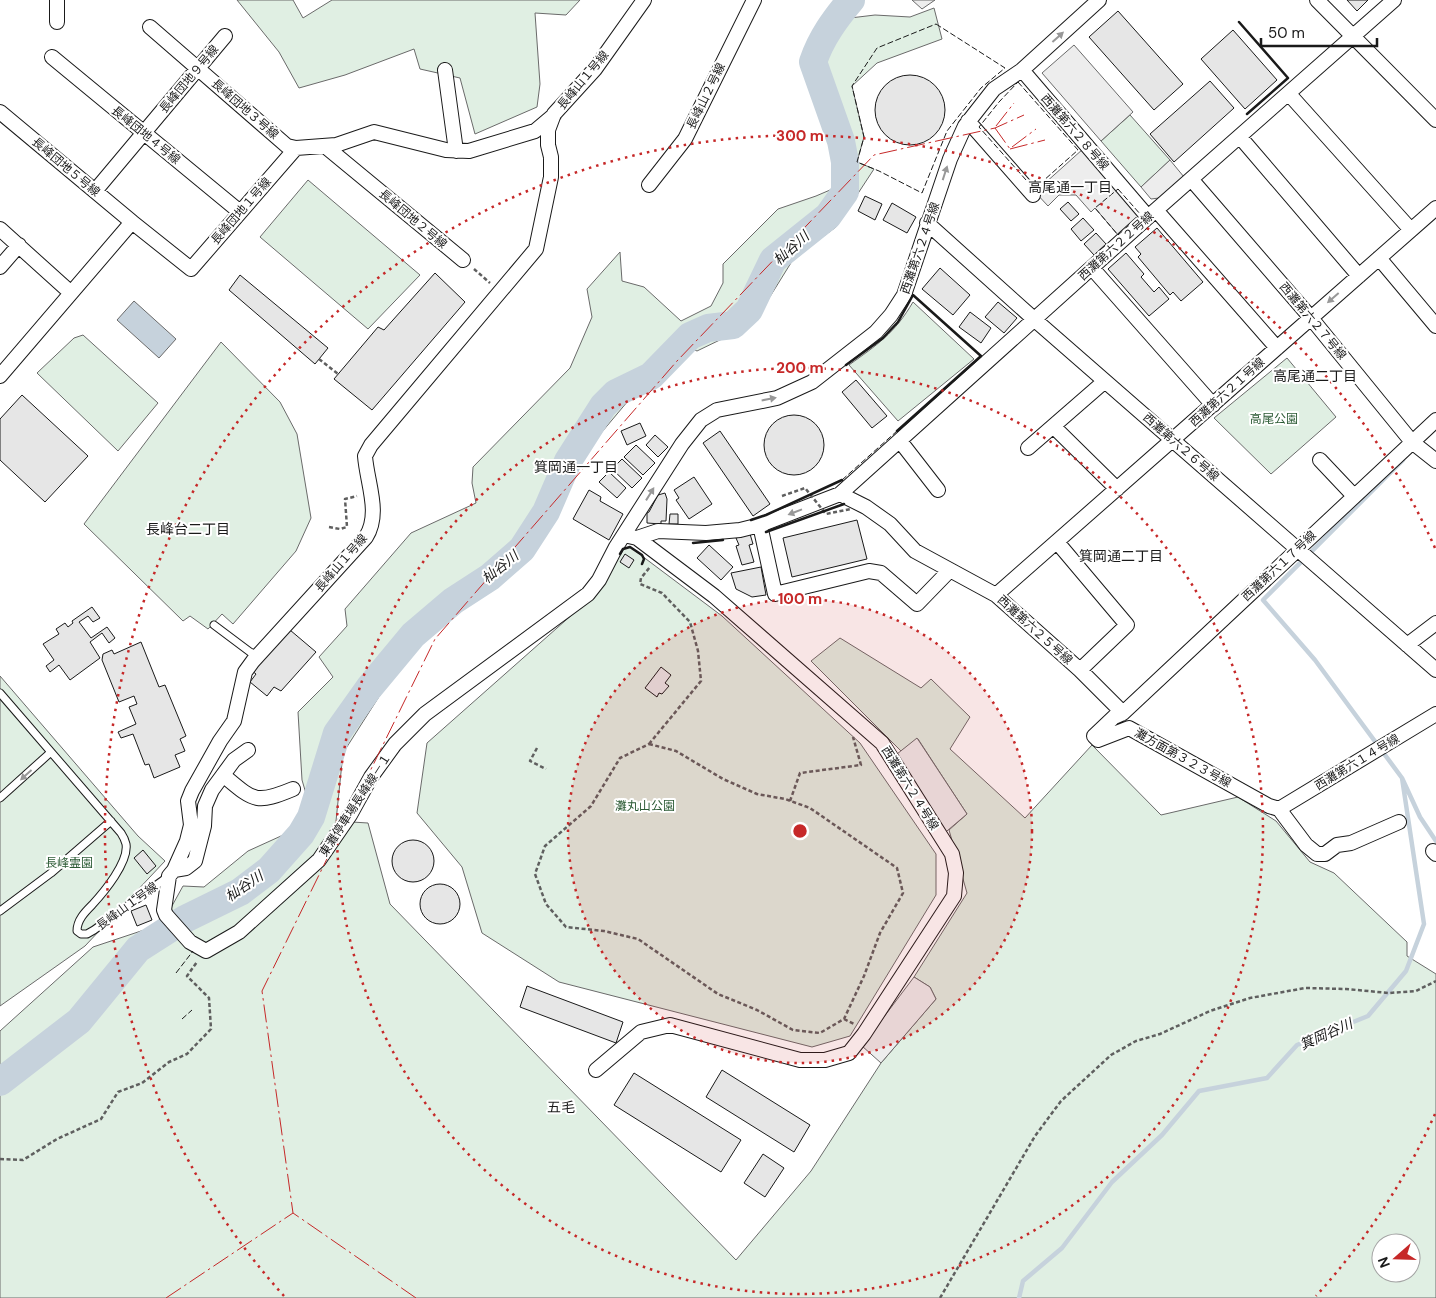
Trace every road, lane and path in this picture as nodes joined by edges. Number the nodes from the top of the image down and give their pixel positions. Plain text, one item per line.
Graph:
1 (57, 0) edge
2 (644, 0) edge
3 (754, 0) edge
4 (1099, 0) edge
5 (1317, 0) edge
6 (1394, 0) edge
7 (58, 22) dead end
8 (150, 27) dead end
9 (225, 36) dead end
10 (1354, 37) junction
11 (52, 57) dead end
12 (198, 68) junction
13 (445, 70) dead end
14 (1022, 70) junction
15 (1289, 94) junction
16 (0, 112) edge
17 (554, 114) junction
18 (1436, 120) edge
19 (968, 121) junction
20 (144, 133) junction
21 (1240, 136) junction
22 (325, 146) junction
23 (296, 148) junction
24 (456, 151) junction
25 (1191, 179) junction
26 (649, 185) dead end
27 (95, 191) junction
28 (1033, 195) dead end
29 (240, 212) junction
30 (1431, 212) edge
31 (1152, 213) junction
32 (132, 222) junction
33 (928, 224) junction
34 (1436, 227) edge
35 (0, 229) edge
36 (1411, 230) junction
37 (19, 245) junction
38 (1378, 258) junction
39 (463, 260) joint
40 (0, 267) edge
41 (1092, 268) junction
42 (1359, 276) junction
43 (501, 292) junction
44 (71, 293) junction
45 (1311, 318) junction
46 (1035, 320) junction
47 (1436, 326) edge
48 (1277, 348) junction
49 (319, 359) dead end
50 (338, 374) dead end
51 (0, 376) edge
52 (1105, 381) junction
53 (1212, 405) junction
54 (1436, 420) edge
55 (1054, 427) junction
56 (1173, 440) junction
57 (900, 441) junction
58 (1412, 442) junction
59 (1028, 448) dead end
60 (1320, 460) dead end
61 (1436, 461) edge
62 (1117, 489) junction
63 (938, 490) dead end
64 (371, 494) junction
65 (840, 494) junction
66 (782, 496) dead end
67 (1354, 496) junction
68 (851, 509) dead end
69 (760, 525) junction
70 (330, 527) dead end
71 (631, 536) junction
72 (1057, 542) junction
73 (1297, 549) junction
74 (649, 568) dead end
75 (950, 570) junction
76 (588, 594) joint
77 (996, 595) junction
78 (1436, 623) edge
79 (214, 626) dead end
80 (1407, 645) junction
81 (258, 656) junction
82 (1080, 670) junction
83 (1436, 670) edge
84 (0, 693) edge
85 (846, 709) junction
86 (1123, 712) junction
87 (1436, 714) edge
88 (649, 744) junction
89 (537, 748) dead end
90 (248, 750) dead end
91 (52, 752) junction
92 (546, 769) dead end
93 (223, 776) junction
94 (293, 789) dead end
95 (0, 798) edge
96 (790, 801) junction
97 (1278, 809) junction
98 (111, 821) junction
99 (1400, 822) dead end
100 (171, 873) junction
101 (0, 911) edge
102 (206, 950) junction
103 (1436, 981) edge
104 (596, 1070) dead end
105 (0, 1159) edge
106 (940, 1298) edge

1 - 7 street
2 - 17 street, 長峰山１号線
3 - 26 street, 長峰山２号線
14 -> 4 street, 西灘第六２４号線
5 - 10 street
6 - 10 street, 西灘第六２２号線
8 - 12 street, 長峰団地３号線
9 - 12 street, 長峰団地９号線
10 - 15 street, 西灘第六２２号線
10 - 18 street
11 - 20 street, 長峰団地４号線
12 - 20 street, 長峰団地９号線
12 - 23 street, 長峰団地３号線
13 - 24 street
14 - 19 street, 西灘第六２４号線
14 - 31 street, 西灘第六２８号線
15 - 21 street, 西灘第六２２号線
15 - 36 street
16 - 27 street, 長峰団地５号線
17 - 24 street
17 - 43 street, 長峰山１号線
19 - 28 street
33 -> 19 street, 西灘第六２４号線
20 - 27 street, 長峰団地９号線
20 - 29 street, 長峰団地４号線
21 - 25 street, 西灘第六２２号線
21 - 42 street
22 - 23 street
22 - 24 street
22 - 39 street, 長峰団地２号線
23 - 29 street, 長峰団地１号線
25 - 31 street, 西灘第六２２号線
25 - 45 street, 西灘第六２７号線
27 - 32 street, 長峰団地５号線
29 - 32 street, 長峰団地１号線
30 - 34 street
30 - 36 street, 西灘第六２１号線
31 - 41 street, 西灘第六２２号線
31 - 48 street, 西灘第六２８号線
32 - 44 street
33 - 46 street, 西灘第六２６号線
71 -> 33 street, 西灘第六２４号線
35 - 37 street
36 - 38 street, 西灘第六２１号線
37 - 40 street
37 - 44 street
38 - 42 street, 西灘第六２１号線
38 - 47 street
39 - 43 path
41 - 46 street, 西灘第六２２号線
41 - 53 street
42 -> 45 street, 西灘第六２１号線
43 - 64 street, 長峰山１号線
44 - 51 street
45 - 48 street, 西灘第六２１号線
45 - 58 street, 西灘第六２７号線
46 - 52 street, 西灘第六２６号線
46 - 57 street, 西灘第六２２号線
48 - 53 street, 西灘第六２１号線
49 - 50 path
52 - 55 street
52 - 56 street, 西灘第六２６号線
53 - 56 street, 西灘第六２１号線
54 - 58 street, 西灘第六１７号線
55 - 59 street
55 - 62 street
56 - 62 street, 西灘第六２１号線
56 - 73 street, 西灘第六２６号線
57 - 63 street
57 - 65 street, 西灘第六２２号線
58 - 61 street, 西灘第六２７号線
58 - 67 street, 西灘第六１７号線
60 - 67 street
62 - 72 street, 西灘第六２１号線
64 - 70 path
64 - 81 street, 長峰山１号線
65 -> 69 street
65 - 75 street, 西灘第六２５号線
66 - 68 path, bridge
67 - 73 street, 西灘第六１７号線
69 - 71 street
69 - 75 street
71 - 76 street, 西灘第六２４号線
71 - 85 street, 西灘第六２４号線
72 - 77 street, 西灘第六２１号線
72 - 82 street
73 - 80 street, 西灘第六２６号線
73 - 86 street, 西灘第六１７号線
74 - 88 path
75 - 77 street, 西灘第六２５号線
76 - 102 street, 東灘停車場長峰線－１
77 - 82 street, 西灘第六２５号線
78 - 80 street
79 - 81 lane
80 - 83 street, 西灘第六２６号線
81 - 100 street, 長峰山１号線
82 - 86 street, 西灘第六２５号線
84 - 91 lane
85 - 96 path
85 - 104 street, 西灘第六２４号線
86 - 97 street, 灘方面第３２３号線
87 - 97 street, 西灘第六１４号線
88 - 96 path
88 - 96 path
89 - 92 path
90 - 93 street
91 -> 95 lane
91 - 98 lane
93 - 94 street
93 - 100 street
97 - 99 street
98 - 100 lane, 長峰山１号線
98 - 101 lane
100 - 102 street
102 - 105 path
103 - 106 path

